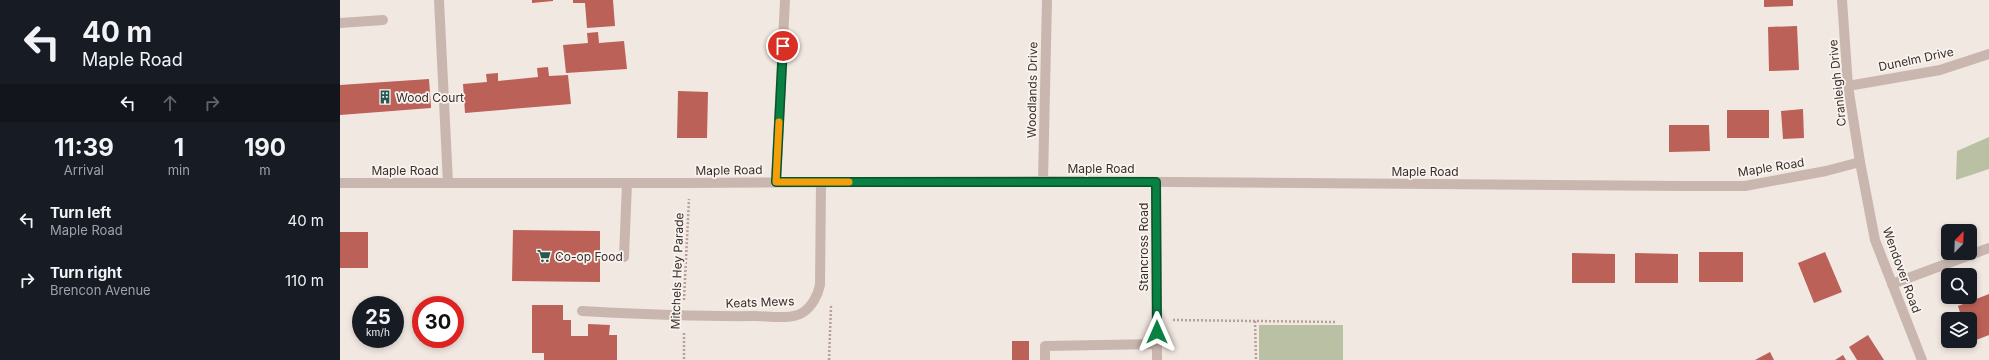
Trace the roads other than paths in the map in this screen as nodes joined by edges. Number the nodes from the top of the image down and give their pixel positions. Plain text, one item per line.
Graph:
1 (439, 0) edge
2 (785, 0) edge
3 (1047, 0) edge
4 (1842, 0) edge
5 (383, 20) dead end
6 (340, 23) edge
7 (1989, 54) edge
8 (1848, 86) junction
9 (1860, 162) junction
10 (1043, 181) junction
11 (340, 182) edge
12 (776, 182) junction
13 (1156, 182) junction
14 (448, 183) junction
15 (626, 183) junction
16 (821, 183) junction
17 (1989, 248) edge
18 (624, 257) dead end
19 (1892, 284) junction
20 (582, 311) dead end
21 (1156, 344) junction
22 (1045, 360) edge
23 (1157, 360) edge
24 (1922, 360) edge

1 - 14 street
2 - 12 street
3 - 10 street, Woodlands Drive
4 - 8 street, Cranleigh Drive
5 - 6 street
7 - 8 street, Dunelm Drive
8 - 9 street, Cranleigh Drive
9 - 13 street, Maple Road
9 - 19 street, Wendover Road
10 - 13 street, Maple Road
10 - 16 street, Maple Road
11 - 14 street, Maple Road
12 - 15 street, Maple Road
12 - 16 street, Maple Road
13 - 21 street, Stancross Road
14 - 15 street, Maple Road
15 - 18 street
16 - 20 street, Keats Mews
17 - 19 street
19 - 24 street, Wendover Road
21 - 22 street
21 - 23 street, Stancross Road

